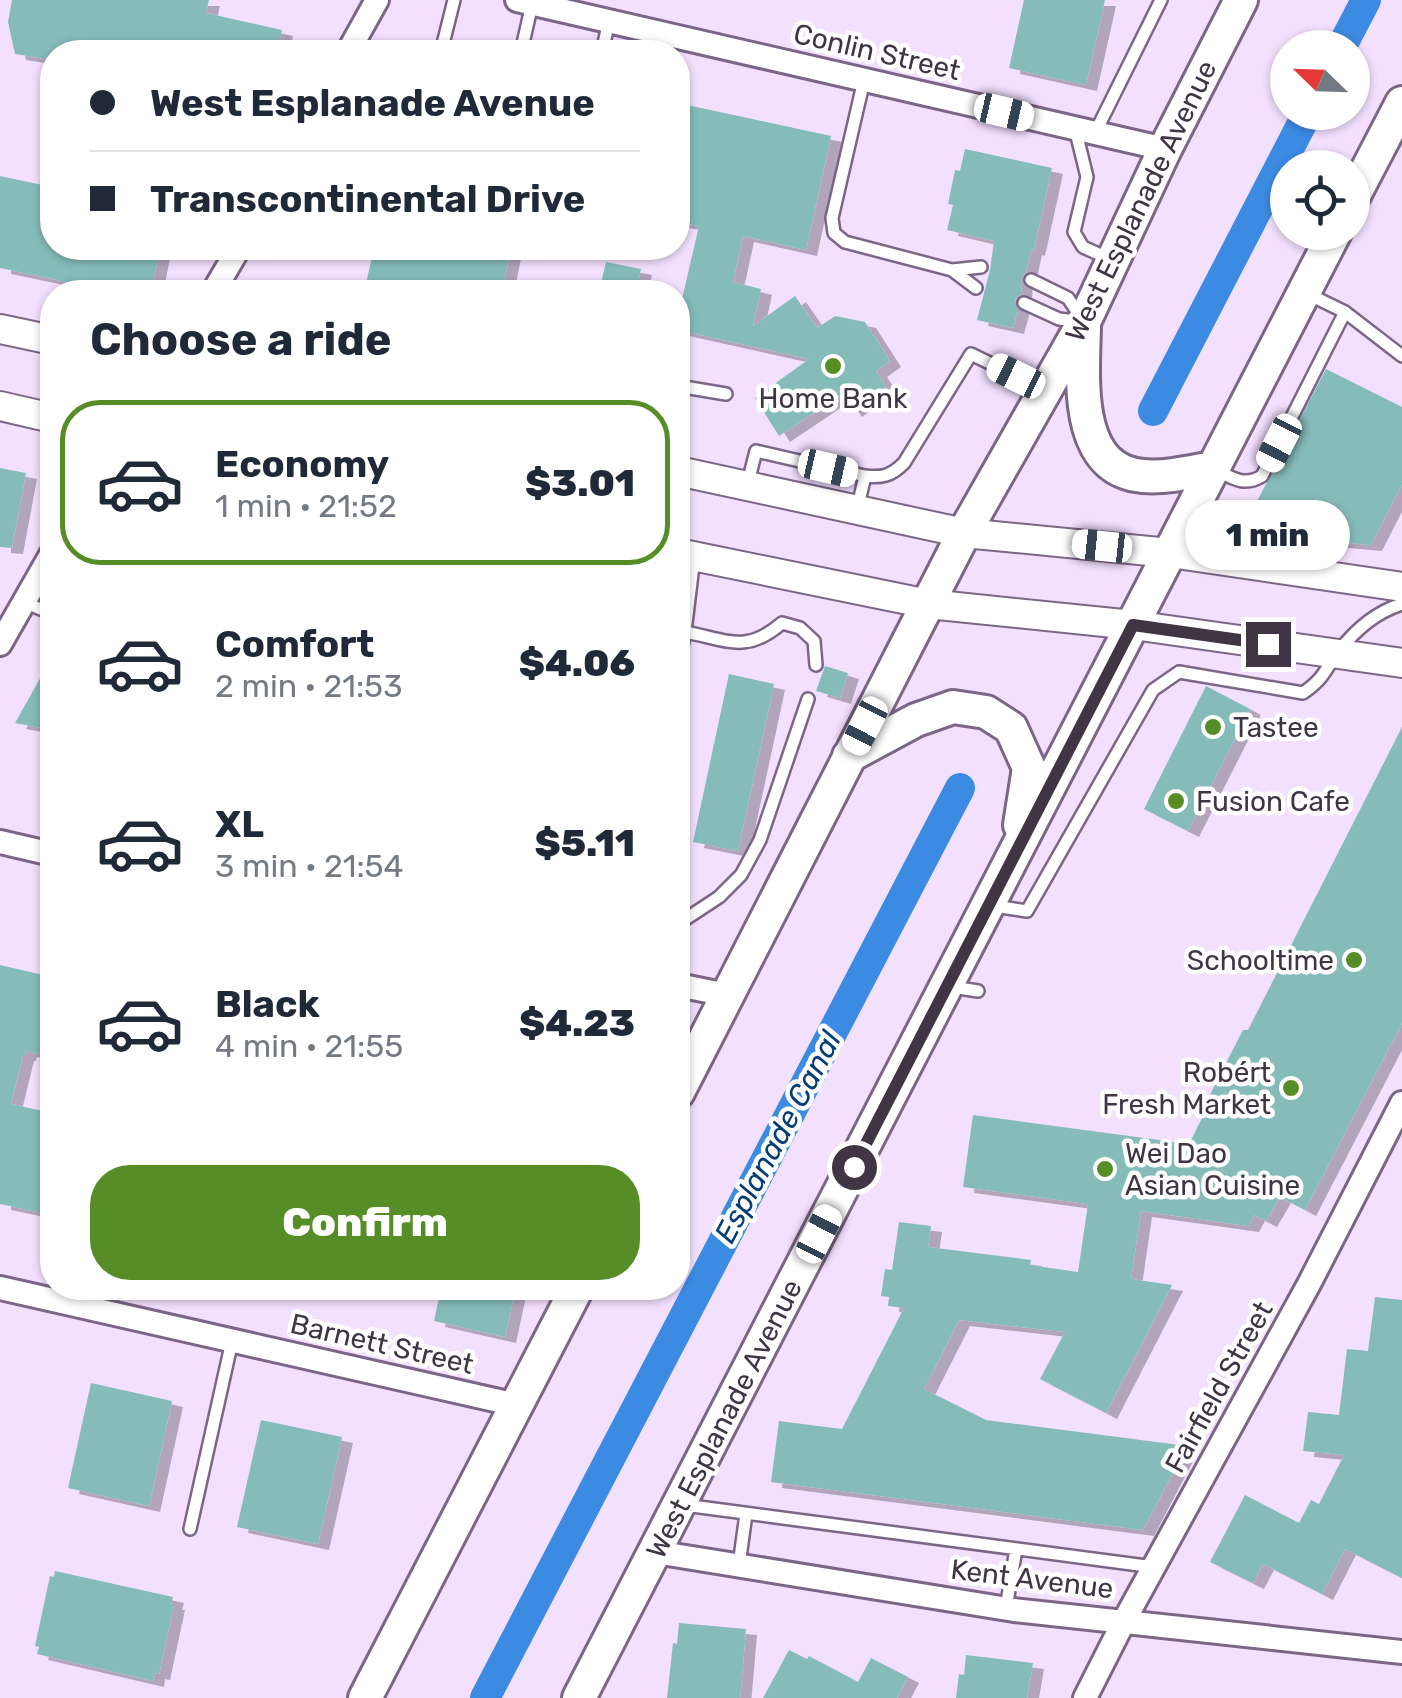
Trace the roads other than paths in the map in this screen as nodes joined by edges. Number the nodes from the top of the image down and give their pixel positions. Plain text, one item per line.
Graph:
1 (377, 0) edge
2 (454, 0) edge
3 (1161, 0) edge
4 (1241, 0) edge
5 (524, 2) edge
6 (609, 21) junction
7 (355, 40) edge
8 (444, 40) edge
9 (522, 40) edge
10 (605, 40) edge
11 (864, 80) junction
12 (1402, 103) edge
13 (1085, 130) junction
14 (1164, 149) junction
15 (1370, 164) edge
16 (1326, 250) edge
17 (1112, 260) junction
18 (981, 267) dead end
19 (952, 270) junction
20 (1031, 280) dead end
21 (976, 288) dead end
22 (1304, 292) junction
23 (1024, 304) dead end
24 (1345, 312) junction
25 (1084, 322) junction
26 (0, 329) edge
27 (40, 337) edge
28 (1402, 356) edge
29 (690, 388) edge
30 (1045, 390) junction
31 (726, 394) dead end
32 (0, 406) edge
33 (40, 415) edge
34 (1213, 468) junction
35 (690, 474) edge
36 (865, 476) junction
37 (747, 486) junction
38 (858, 510) junction
39 (964, 532) junction
40 (1170, 553) junction
41 (690, 556) edge
42 (40, 574) edge
43 (1402, 587) edge
44 (24, 602) junction
45 (928, 604) junction
46 (1402, 604) edge
47 (40, 609) edge
48 (1133, 625) junction
49 (690, 633) edge
50 (0, 644) edge
51 (1336, 654) junction
52 (1402, 663) edge
53 (816, 665) dead end
54 (808, 699) dead end
55 (849, 756) junction
56 (0, 842) edge
57 (40, 851) edge
58 (1016, 854) junction
59 (990, 905) junction
60 (690, 916) edge
61 (690, 987) edge
62 (727, 995) junction
63 (690, 1066) edge
64 (1402, 1103) edge
65 (0, 1288) edge
66 (40, 1297) edge
67 (54, 1300) edge
68 (571, 1300) edge
69 (232, 1340) junction
70 (517, 1406) junction
71 (680, 1504) junction
72 (746, 1514) junction
73 (190, 1529) dead end
74 (1016, 1549) junction
75 (655, 1552) junction
76 (738, 1565) junction
77 (1154, 1566) junction
78 (1006, 1608) junction
79 (1124, 1621) junction
80 (1402, 1652) edge
81 (365, 1698) edge
82 (579, 1698) edge
83 (1085, 1698) edge

1 - 7 street
2 - 8 lane
3 - 13 lane
4 - 14 main road, West Esplanade Avenue
5 - 6 street, Conlin Street
5 - 9 lane
6 - 10 lane
6 - 11 street, Conlin Street
11 - 13 street, Conlin Street
11 - 19 lane
12 - 15 main road
13 - 14 street, Conlin Street
13 - 17 lane
14 - 17 main road, West Esplanade Avenue
16 - 22 main road, West Esplanade Avenue
17 - 25 main road, West Esplanade Avenue
18 - 19 lane
19 - 21 lane
20 - 25 lane
22 - 24 lane
22 - 34 main road, West Esplanade Avenue
23 - 25 lane
24 - 28 lane
24 - 34 lane
25 - 30 main road, West Esplanade Avenue
25 - 34 main road
26 - 27 street
29 - 31 lane
30 - 36 lane
30 - 39 main road, West Esplanade Avenue
32 - 33 street
34 - 40 main road, West Esplanade Avenue
35 - 37 street
36 - 37 lane
36 - 38 lane
37 - 38 street
38 - 39 street
39 - 40 street
39 - 45 main road, West Esplanade Avenue
40 - 43 street
40 - 48 main road, West Esplanade Avenue
41 - 45 street
42 - 44 street
44 - 47 lane
44 - 50 street
45 - 48 street
45 - 55 main road, West Esplanade Avenue
46 - 51 lane
48 - 51 street
48 - 58 main road, West Esplanade Avenue
49 - 53 lane
51 - 52 street
51 - 59 lane
54 - 60 lane
55 - 58 main road
55 - 62 main road, West Esplanade Avenue
56 - 57 street
58 - 59 main road, West Esplanade Avenue
59 - 71 main road, West Esplanade Avenue
61 - 62 street
62 - 63 main road, West Esplanade Avenue
64 - 77 street, Fairfield Street
65 - 66 street, Barnett Street
67 - 69 street, Barnett Street
68 - 70 main road
69 - 70 street, Barnett Street
69 - 73 lane
70 - 81 main road
71 - 72 lane
71 - 75 main road, West Esplanade Avenue
72 - 74 lane
72 - 76 lane
74 - 77 lane
74 - 78 lane
75 - 76 street, Kent Avenue
75 - 82 main road, West Esplanade Avenue
76 - 78 street, Kent Avenue
77 - 79 street, Fairfield Street
78 - 79 street, Kent Avenue
79 - 80 street, Kent Avenue
79 - 83 street, Fairfield Street

